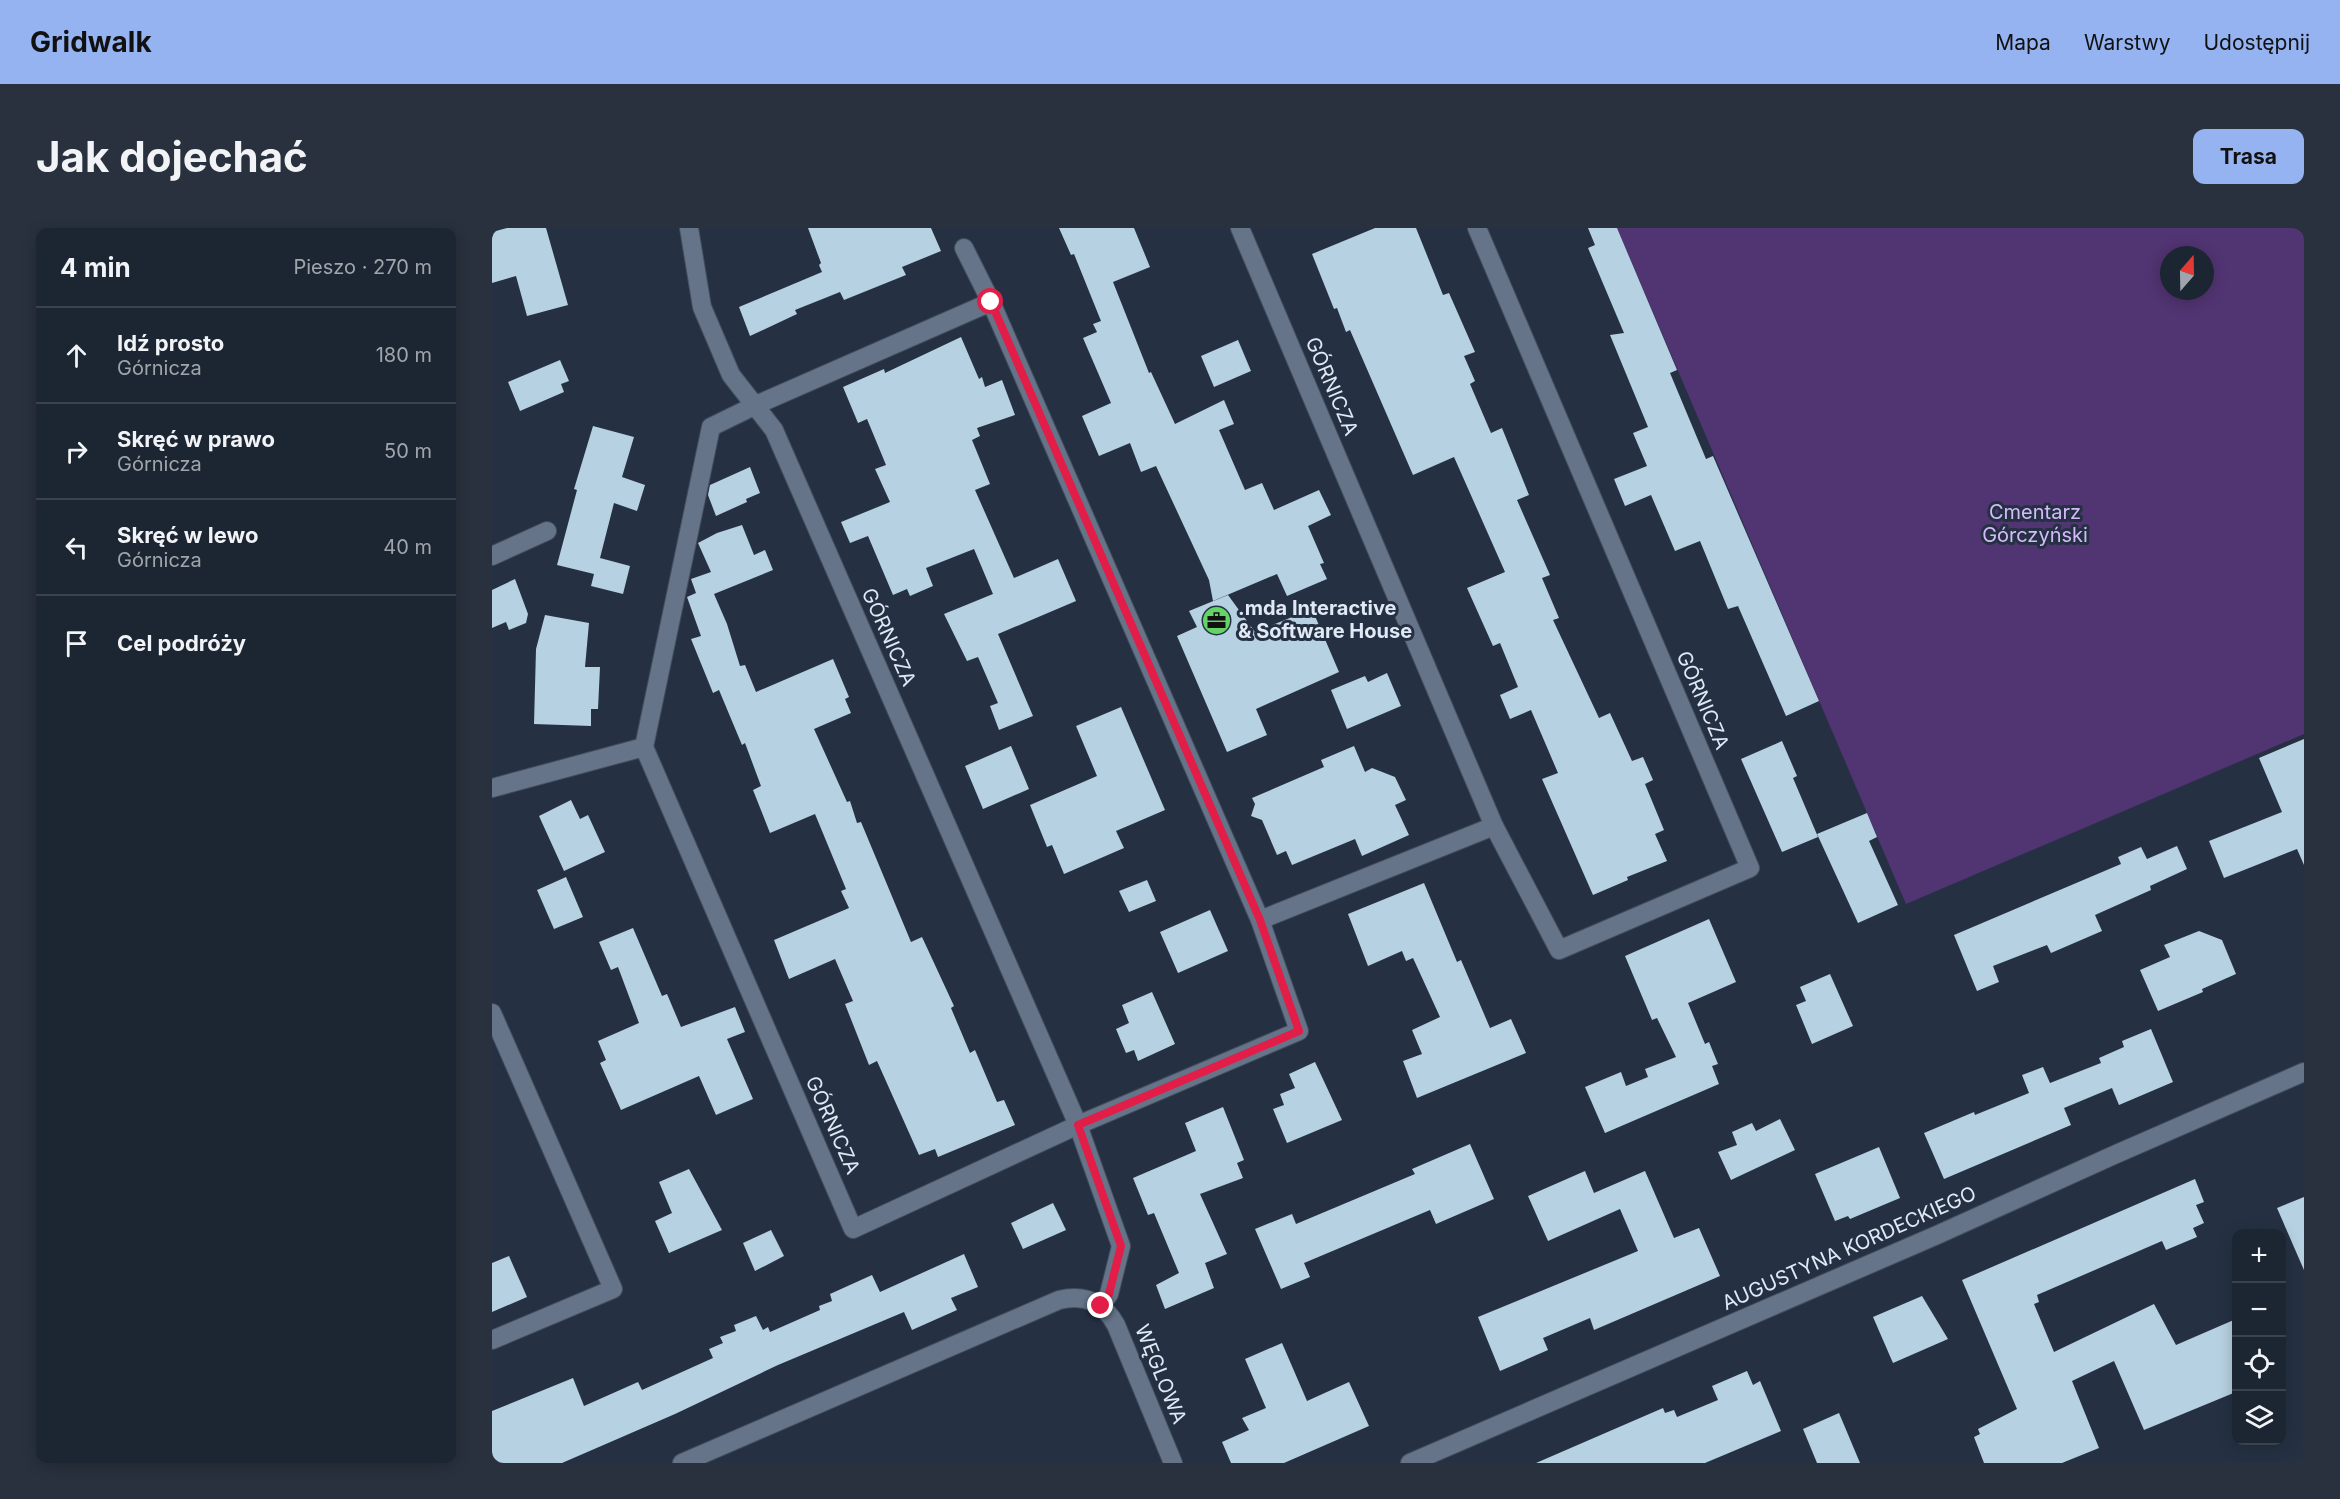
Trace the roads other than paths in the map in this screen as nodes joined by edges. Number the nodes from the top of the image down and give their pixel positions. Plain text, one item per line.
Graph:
1 (689, 228) edge
2 (1240, 228) edge
3 (1477, 228) edge
4 (964, 248) dead end
5 (991, 302) junction
6 (756, 405) junction
7 (548, 531) dead end
8 (492, 556) edge
9 (644, 747) junction
10 (492, 788) edge
11 (1494, 826) junction
12 (1260, 920) junction
13 (492, 1013) edge
14 (2304, 1072) edge
15 (1078, 1125) junction
16 (1101, 1306) junction
17 (492, 1340) edge
18 (682, 1463) edge
19 (1173, 1463) edge
20 (1410, 1463) edge

1 - 6 street, GÓRNICZA
2 - 11 street, GÓRNICZA
3 - 11 street, GÓRNICZA
4 - 5 street, GÓRNICZA
5 - 6 street
5 - 12 street, GÓRNICZA
6 - 9 street
6 - 15 street, GÓRNICZA
7 - 8 street
9 - 10 street
9 - 15 street, GÓRNICZA
11 - 12 street
12 - 15 street, GÓRNICZA
13 - 17 street
14 - 20 street, AUGUSTYNA KORDECKIEGO
15 - 16 street, GÓRNICZA
16 - 18 street
16 - 19 street, WĘGLOWA

